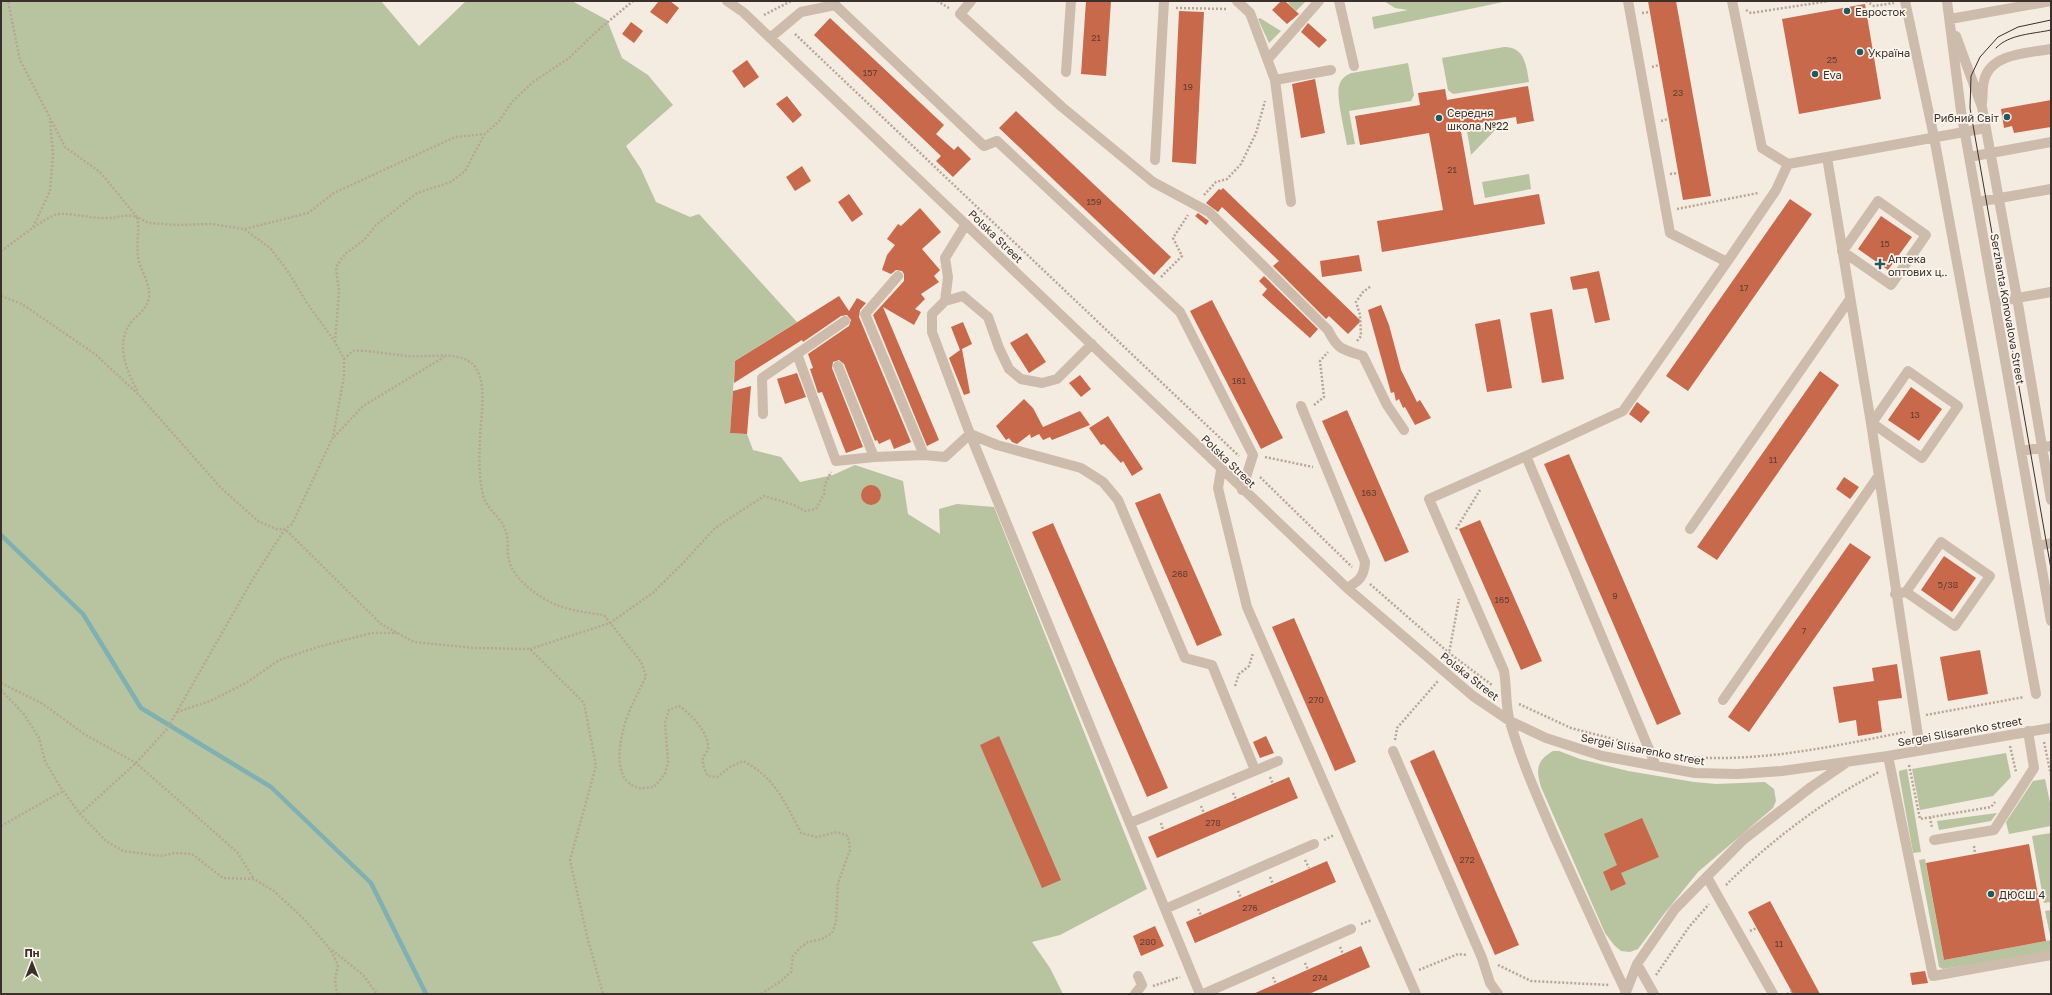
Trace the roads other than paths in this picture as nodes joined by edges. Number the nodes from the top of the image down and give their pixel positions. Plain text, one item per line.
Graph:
1 (727, 1) edge
2 (745, 1) edge
3 (971, 1) edge
4 (1071, 1) edge
5 (1237, 1) edge
6 (1319, 1) edge
7 (1339, 1) edge
8 (1628, 1) edge
9 (1732, 1) edge
10 (1905, 1) edge
11 (1947, 1) edge
12 (2051, 1) edge
13 (1164, 4) edge
14 (743, 12) junction
15 (1950, 19) junction
16 (770, 38) junction
17 (2051, 49) edge
18 (1268, 59) junction
19 (1354, 66) dead end
20 (1331, 70) dead end
21 (1066, 72) dead end
22 (1276, 83) junction
23 (1982, 107) junction
24 (1986, 128) junction
25 (1964, 132) junction
26 (1934, 137) junction
27 (2051, 142) edge
28 (1990, 153) junction
29 (1969, 157) junction
30 (1827, 158) junction
31 (1155, 160) dead end
32 (1788, 164) junction
33 (2051, 189) edge
34 (1998, 198) junction
35 (1291, 202) dead end
36 (1977, 202) junction
37 (966, 224) junction
38 (1843, 251) junction
39 (1727, 262) junction
40 (898, 276) dead end
41 (2051, 292) edge
42 (2017, 298) junction
43 (1850, 299) junction
44 (946, 301) junction
45 (1995, 302) junction
46 (845, 321) dead end
47 (1092, 344) junction
48 (797, 354) junction
49 (838, 366) dead end
50 (1301, 406) dead end
51 (763, 414) dead end
52 (1871, 423) junction
53 (1404, 430) dead end
54 (970, 434) junction
55 (2047, 447) edge
56 (2022, 451) junction
57 (924, 455) junction
58 (1526, 456) junction
59 (874, 457) junction
60 (1221, 470) junction
61 (1878, 478) junction
62 (1242, 490) junction
63 (2051, 500) edge
64 (1690, 529) dead end
65 (2051, 543) edge
66 (2038, 546) junction
67 (1347, 588) junction
68 (1906, 592) junction
69 (1895, 594) junction
70 (2051, 621) edge
71 (2036, 694) road end
72 (1723, 700) dead end
73 (1510, 721) junction
74 (2051, 728) edge
75 (2028, 731) junction
76 (1920, 749) junction
77 (1393, 751) dead end
78 (1888, 756) junction
79 (1278, 761) dead end
80 (1849, 761) junction
81 (1656, 766) junction
82 (1255, 770) junction
83 (1130, 823) junction
84 (1934, 840) dead end
85 (1314, 844) road end
86 (1707, 877) junction
87 (1165, 909) junction
88 (1351, 929) road end
89 (2051, 955) edge
90 (1637, 964) junction
91 (1138, 976) dead end
92 (1652, 990) edge
93 (1625, 993) edge
94 (1135, 994) edge
95 (1202, 994) edge
96 (1416, 994) edge
97 (1498, 994) edge
98 (1773, 994) edge

1 - 14 street, Polska Street
2 - 14 street
3 - 53 street
4 - 21 street
5 - 18 street
6 - 18 street
7 - 19 street
8 - 39 street
9 - 32 street
10 - 26 street
11 - 15 street, Serzhanta Konovalova Street
12 - 15 street
13 - 31 street
14 - 16 street, Polska Street
15 - 23 street
15 - 25 street, Serzhanta Konovalova Street
16 - 37 street, Polska Street
16 - 62 street
17 - 23 street
18 - 22 street
20 - 22 street
22 - 35 street
23 - 24 street, Serzhanta Konovalova Street
24 - 25 street
24 - 28 street, Serzhanta Konovalova Street
25 - 26 street
25 - 29 street, Serzhanta Konovalova Street
26 - 30 street
26 - 71 street
27 - 28 street
28 - 29 street
28 - 34 street, Serzhanta Konovalova Street
29 - 36 street, Serzhanta Konovalova Street
30 - 32 street
30 - 38 street
32 - 39 street
33 - 34 street
34 - 36 street
34 - 42 street, Serzhanta Konovalova Street
36 - 45 street, Serzhanta Konovalova Street
37 - 44 street
37 - 47 street, Polska Street
38 - 38 street
38 - 43 street
39 - 58 street
40 - 57 street
41 - 42 street
42 - 45 street
42 - 55 street, Serzhanta Konovalova Street
43 - 52 street
43 - 64 street
44 - 47 street
44 - 54 street
45 - 56 street, Serzhanta Konovalova Street
46 - 48 street
47 - 60 street, Polska Street
48 - 51 street
48 - 59 street
49 - 59 street
50 - 67 street
52 - 52 street
52 - 61 street
54 - 57 street
54 - 82 street
54 - 83 street
55 - 56 street
55 - 63 street, Serzhanta Konovalova Street
56 - 66 street, Serzhanta Konovalova Street
57 - 59 street
58 - 73 street
58 - 81 street
60 - 62 street, Polska Street
60 - 96 street
61 - 69 street
61 - 72 street
62 - 67 street, Polska Street
65 - 66 street
66 - 70 street, Serzhanta Konovalova Street
67 - 73 street, Polska Street
68 - 68 street
68 - 69 street
69 - 76 street
73 - 81 street, Sergei Slisarenko street
73 - 93 street
74 - 75 street, Sergei Slisarenko street
75 - 76 street, Sergei Slisarenko street
75 - 84 street
76 - 78 street, Sergei Slisarenko street
77 - 97 street
78 - 80 street, Sergei Slisarenko street
78 - 89 street
79 - 82 street
80 - 81 street, Sergei Slisarenko street
80 - 86 street, Sergei Slisarenko street
82 - 83 street
83 - 87 street
85 - 87 street
86 - 90 street, Sergei Slisarenko street
86 - 98 street
87 - 95 street
88 - 95 street
90 - 92 street
90 - 93 street, Sergei Slisarenko street
91 - 94 street

